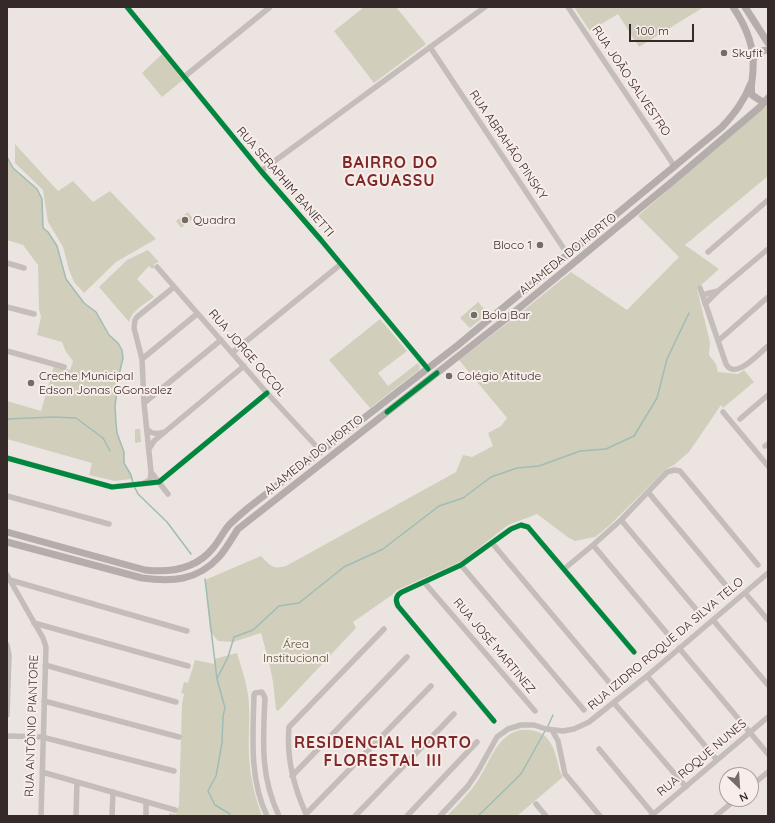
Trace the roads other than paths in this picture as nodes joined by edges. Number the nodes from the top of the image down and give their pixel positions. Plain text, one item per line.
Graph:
1 (127, 7) edge
2 (270, 7) edge
3 (485, 7) edge
4 (568, 7) edge
5 (733, 7) edge
6 (745, 7) edge
7 (768, 43) edge
8 (430, 47) junction
9 (768, 50) edge
10 (753, 60) junction
11 (184, 77) junction
12 (751, 83) junction
13 (767, 100) edge
14 (675, 166) junction
15 (261, 171) junction
16 (768, 200) edge
17 (768, 249) edge
18 (708, 252) dead end
19 (568, 255) junction
20 (7, 264) edge
21 (341, 264) junction
22 (157, 267) dead end
23 (24, 268) dead end
24 (174, 287) junction
25 (700, 288) dead end
26 (718, 291) junction
27 (702, 295) junction
28 (768, 297) edge
29 (705, 304) junction
30 (7, 307) edge
31 (34, 314) dead end
32 (197, 314) junction
33 (731, 328) junction
34 (715, 333) junction
35 (221, 340) junction
36 (718, 341) junction
37 (138, 344) junction
38 (768, 346) edge
39 (156, 347) junction
40 (7, 351) edge
41 (232, 352) junction
42 (142, 359) junction
43 (244, 366) junction
44 (64, 367) dead end
45 (428, 369) junction
46 (143, 385) junction
47 (417, 388) junction
48 (159, 391) junction
49 (267, 393) junction
50 (768, 395) edge
51 (144, 403) junction
52 (723, 412) dead end
53 (740, 419) dead end
54 (147, 429) junction
55 (168, 430) junction
56 (149, 449) junction
57 (318, 454) junction
58 (7, 458) edge
59 (768, 466) edge
60 (151, 472) junction
61 (159, 482) junction
62 (141, 484) junction
63 (648, 492) junction
64 (168, 494) dead end
65 (7, 496) edge
66 (621, 520) junction
67 (109, 524) dead end
68 (7, 532) edge
69 (7, 542) edge
70 (492, 543) junction
71 (593, 545) junction
72 (462, 565) junction
73 (758, 565) dead end
74 (564, 569) junction
75 (768, 573) edge
76 (8, 577) edge
77 (432, 578) junction
78 (424, 582) junction
79 (26, 585) junction
80 (729, 589) dead end
81 (745, 593) junction
82 (436, 594) junction
83 (19, 597) junction
84 (700, 614) dead end
85 (713, 620) junction
86 (768, 620) edge
87 (34, 623) junction
88 (52, 628) junction
89 (384, 629) dead end
90 (187, 631) dead end
91 (43, 638) junction
92 (671, 638) dead end
93 (7, 645) edge
94 (679, 648) junction
95 (634, 652) dead end
96 (406, 658) dead end
97 (45, 665) junction
98 (188, 666) dead end
99 (647, 676) junction
100 (768, 685) edge
101 (431, 686) dead end
102 (613, 687) dead end
103 (44, 701) junction
104 (176, 702) dead end
105 (614, 703) junction
106 (584, 710) dead end
107 (535, 711) dead end
108 (454, 714) dead end
109 (7, 715) edge
110 (768, 717) edge
111 (494, 721) dead end
112 (552, 730) junction
113 (750, 733) junction
114 (7, 736) edge
115 (42, 737) junction
116 (178, 737) dead end
117 (477, 742) dead end
118 (599, 749) dead end
119 (768, 754) edge
120 (309, 760) junction
121 (717, 760) junction
122 (290, 766) junction
123 (174, 771) dead end
124 (42, 772) junction
125 (768, 772) edge
126 (292, 776) junction
127 (759, 779) edge
128 (77, 782) junction
129 (686, 787) junction
130 (113, 792) junction
131 (146, 802) junction
132 (536, 804) dead end
133 (727, 807) edge
134 (175, 810) dead end
135 (307, 815) edge
136 (652, 815) edge
137 (41, 816) edge
138 (76, 816) edge
139 (112, 816) edge
140 (146, 816) edge
141 (266, 816) edge
142 (279, 816) edge
143 (355, 816) edge
144 (407, 816) edge
145 (440, 816) edge
146 (546, 816) edge
147 (600, 816) edge
148 (716, 816) edge

1 - 11 street, RUA SERAPHIM BANIETTI
2 - 11 street
3 - 8 street
4 - 14 street, RUA JOÃO SALVESTRO
5 - 10 main road
6 - 7 main road
8 - 15 street
8 - 19 street, RUA ABRAHÃO PINSKY
9 - 10 main road
10 - 12 main road
11 - 15 street, RUA SERAPHIM BANIETTI
12 - 13 main road
12 - 14 main road, ALAMEDA DO HORTO
13 - 47 main road, ALAMEDA DO HORTO
14 - 19 main road, ALAMEDA DO HORTO
15 - 21 street, RUA SERAPHIM BANIETTI
16 - 18 street
17 - 26 street
19 - 45 main road, ALAMEDA DO HORTO
20 - 23 street
21 - 41 street
21 - 45 street, RUA SERAPHIM BANIETTI
22 - 24 street, RUA JORGE OCCOL
24 - 32 street, RUA JORGE OCCOL
24 - 37 street
25 - 27 street
26 - 27 street
26 - 29 street
27 - 29 street
28 - 33 street
29 - 34 street
30 - 31 street
32 - 35 street, RUA JORGE OCCOL
32 - 39 street
33 - 34 street
33 - 36 street
34 - 36 street
35 - 41 street, RUA JORGE OCCOL
35 - 48 street
36 - 38 street
37 - 39 street
37 - 42 street
39 - 42 street
40 - 44 street
41 - 43 street, RUA JORGE OCCOL
42 - 46 street
43 - 49 street, RUA JORGE OCCOL
43 - 55 street
45 - 47 main road
45 - 57 main road, ALAMEDA DO HORTO
46 - 48 street
46 - 51 street
47 - 69 main road, ALAMEDA DO HORTO
48 - 51 street
49 - 57 street, RUA JORGE OCCOL
49 - 61 street
50 - 53 street
51 - 54 street
52 - 59 street
54 - 55 street
54 - 56 street
55 - 56 street
56 - 60 street
57 - 68 main road, ALAMEDA DO HORTO
58 - 62 street
60 - 61 street
60 - 62 street
61 - 62 street
61 - 64 street
63 - 66 street
63 - 73 street
63 - 80 street
65 - 67 street
66 - 71 street
66 - 84 street
70 - 72 street
70 - 74 street
70 - 102 street
71 - 74 street
71 - 92 street
72 - 77 street
72 - 106 street
74 - 95 street
75 - 81 street, RUA IZIDRO ROQUE DA SILVA TELO
76 - 79 street
76 - 83 street, RUA ANTÔNIO PIANTORE
77 - 78 street
77 - 82 street, RUA JOSÉ MARTINEZ
78 - 82 street, RUA JOSÉ MARTINEZ
78 - 111 street
79 - 83 street
79 - 90 street
81 - 85 street, RUA IZIDRO ROQUE DA SILVA TELO
81 - 86 street
82 - 107 street, RUA JOSÉ MARTINEZ
83 - 87 street, RUA ANTÔNIO PIANTORE
85 - 94 street, RUA IZIDRO ROQUE DA SILVA TELO
85 - 100 street
87 - 88 street
87 - 91 street, RUA ANTÔNIO PIANTORE
88 - 91 street
88 - 98 street
89 - 122 street
91 - 97 street, RUA ANTÔNIO PIANTORE
93 - 109 street
94 - 99 street, RUA IZIDRO ROQUE DA SILVA TELO
94 - 113 street
96 - 120 street
97 - 103 street, RUA ANTÔNIO PIANTORE
97 - 104 street
99 - 105 street, RUA IZIDRO ROQUE DA SILVA TELO
99 - 121 street
101 - 135 street
103 - 115 street, RUA ANTÔNIO PIANTORE
103 - 116 street
105 - 112 street, RUA IZIDRO ROQUE DA SILVA TELO
105 - 129 street
108 - 143 street
110 - 113 street, RUA ROQUE NUNES
112 - 145 street, RUA IZIDRO ROQUE DA SILVA TELO
112 - 147 street
113 - 119 street
113 - 121 street, RUA ROQUE NUNES
114 - 115 street
115 - 123 street
115 - 124 street, RUA ANTÔNIO PIANTORE
117 - 144 street
118 - 136 street
120 - 122 street
120 - 126 street
121 - 129 street, RUA ROQUE NUNES
122 - 126 street
124 - 128 street
124 - 137 street, RUA ANTÔNIO PIANTORE
125 - 127 street
126 - 135 street
128 - 130 street
128 - 138 street
129 - 136 street, RUA ROQUE NUNES
130 - 131 street
130 - 139 street
131 - 134 street
131 - 140 street
132 - 146 street
133 - 148 street
141 - 142 street

